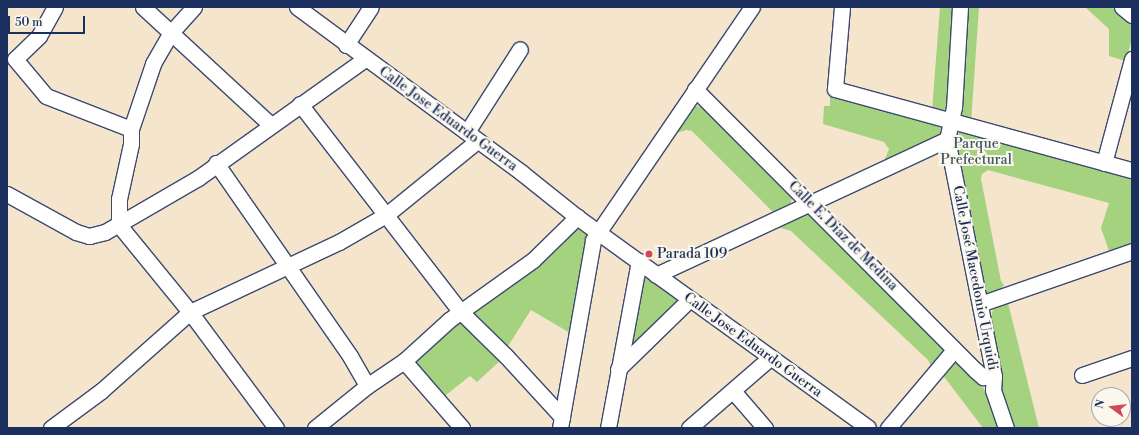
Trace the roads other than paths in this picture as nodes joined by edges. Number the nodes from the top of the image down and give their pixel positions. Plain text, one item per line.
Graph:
1 (55, 7) edge
2 (143, 7) edge
3 (194, 7) edge
4 (297, 7) edge
5 (371, 7) edge
6 (752, 7) edge
7 (842, 7) edge
8 (960, 7) edge
9 (1122, 7) edge
10 (1132, 15) edge
11 (170, 34) junction
12 (346, 45) junction
13 (520, 49) dead end
14 (365, 59) junction
15 (1132, 59) edge
16 (695, 89) junction
17 (300, 104) junction
18 (951, 121) junction
19 (271, 125) junction
20 (131, 129) junction
21 (472, 136) junction
22 (948, 139) junction
23 (216, 163) junction
24 (1104, 163) junction
25 (1132, 170) edge
26 (7, 194) edge
27 (811, 203) junction
28 (386, 215) junction
29 (577, 218) junction
30 (119, 225) junction
31 (599, 233) junction
32 (1132, 251) edge
33 (638, 261) junction
34 (287, 266) junction
35 (656, 275) junction
36 (689, 300) junction
37 (980, 304) junction
38 (190, 312) junction
39 (461, 312) junction
40 (954, 350) junction
41 (771, 357) junction
42 (1132, 358) edge
43 (404, 361) junction
44 (618, 369) junction
45 (1082, 375) dead end
46 (994, 376) junction
47 (367, 386) junction
48 (733, 391) junction
49 (561, 422) edge
50 (51, 428) edge
51 (276, 428) edge
52 (315, 428) edge
53 (462, 428) edge
54 (608, 428) edge
55 (689, 428) edge
56 (765, 428) edge
57 (868, 428) edge
58 (888, 428) edge
59 (1006, 428) edge

1 - 20 street
2 - 11 street
3 - 11 street
4 - 12 street, Calle Jose Eduardo Guerra
5 - 12 street
6 - 16 street
7 - 18 street
8 - 18 street, Calle José Macedonio Urquidi
9 - 10 street
11 - 19 street
11 - 20 street
12 - 14 street, Calle Jose Eduardo Guerra
13 - 21 street
14 - 17 street
14 - 21 street, Calle Jose Eduardo Guerra
15 - 24 street
16 - 27 street, Calle E. Diaz de Medina
16 - 31 street
17 - 19 street
17 - 28 street
18 - 22 street, Calle José Macedonio Urquidi
18 - 24 street
19 - 23 street
20 - 30 street
21 - 28 street
21 - 29 street, Calle Jose Eduardo Guerra
22 - 27 street
22 - 37 street, Calle José Macedonio Urquidi
23 - 30 street
23 - 34 street
24 - 25 street
26 - 30 street
27 - 35 street
27 - 40 street, Calle E. Diaz de Medina
28 - 34 street
28 - 39 street
29 - 31 street, Calle Jose Eduardo Guerra
29 - 39 street
30 - 38 street
31 - 33 street, Calle Jose Eduardo Guerra
31 - 49 street
32 - 37 street
33 - 35 street, Calle Jose Eduardo Guerra
33 - 44 street
34 - 38 street
34 - 47 street
35 - 36 street, Calle Jose Eduardo Guerra
36 - 41 street, Calle Jose Eduardo Guerra
36 - 44 street
37 - 46 street, Calle José Macedonio Urquidi
38 - 50 street
38 - 51 street
39 - 43 street
39 - 49 street
40 - 46 street, Calle E. Diaz de Medina
40 - 58 street
41 - 48 street
41 - 57 street, Calle Jose Eduardo Guerra
42 - 45 street
43 - 47 street
43 - 53 street
44 - 54 street
46 - 59 street, Calle José Macedonio Urquidi
47 - 52 street
48 - 55 street
48 - 56 street

